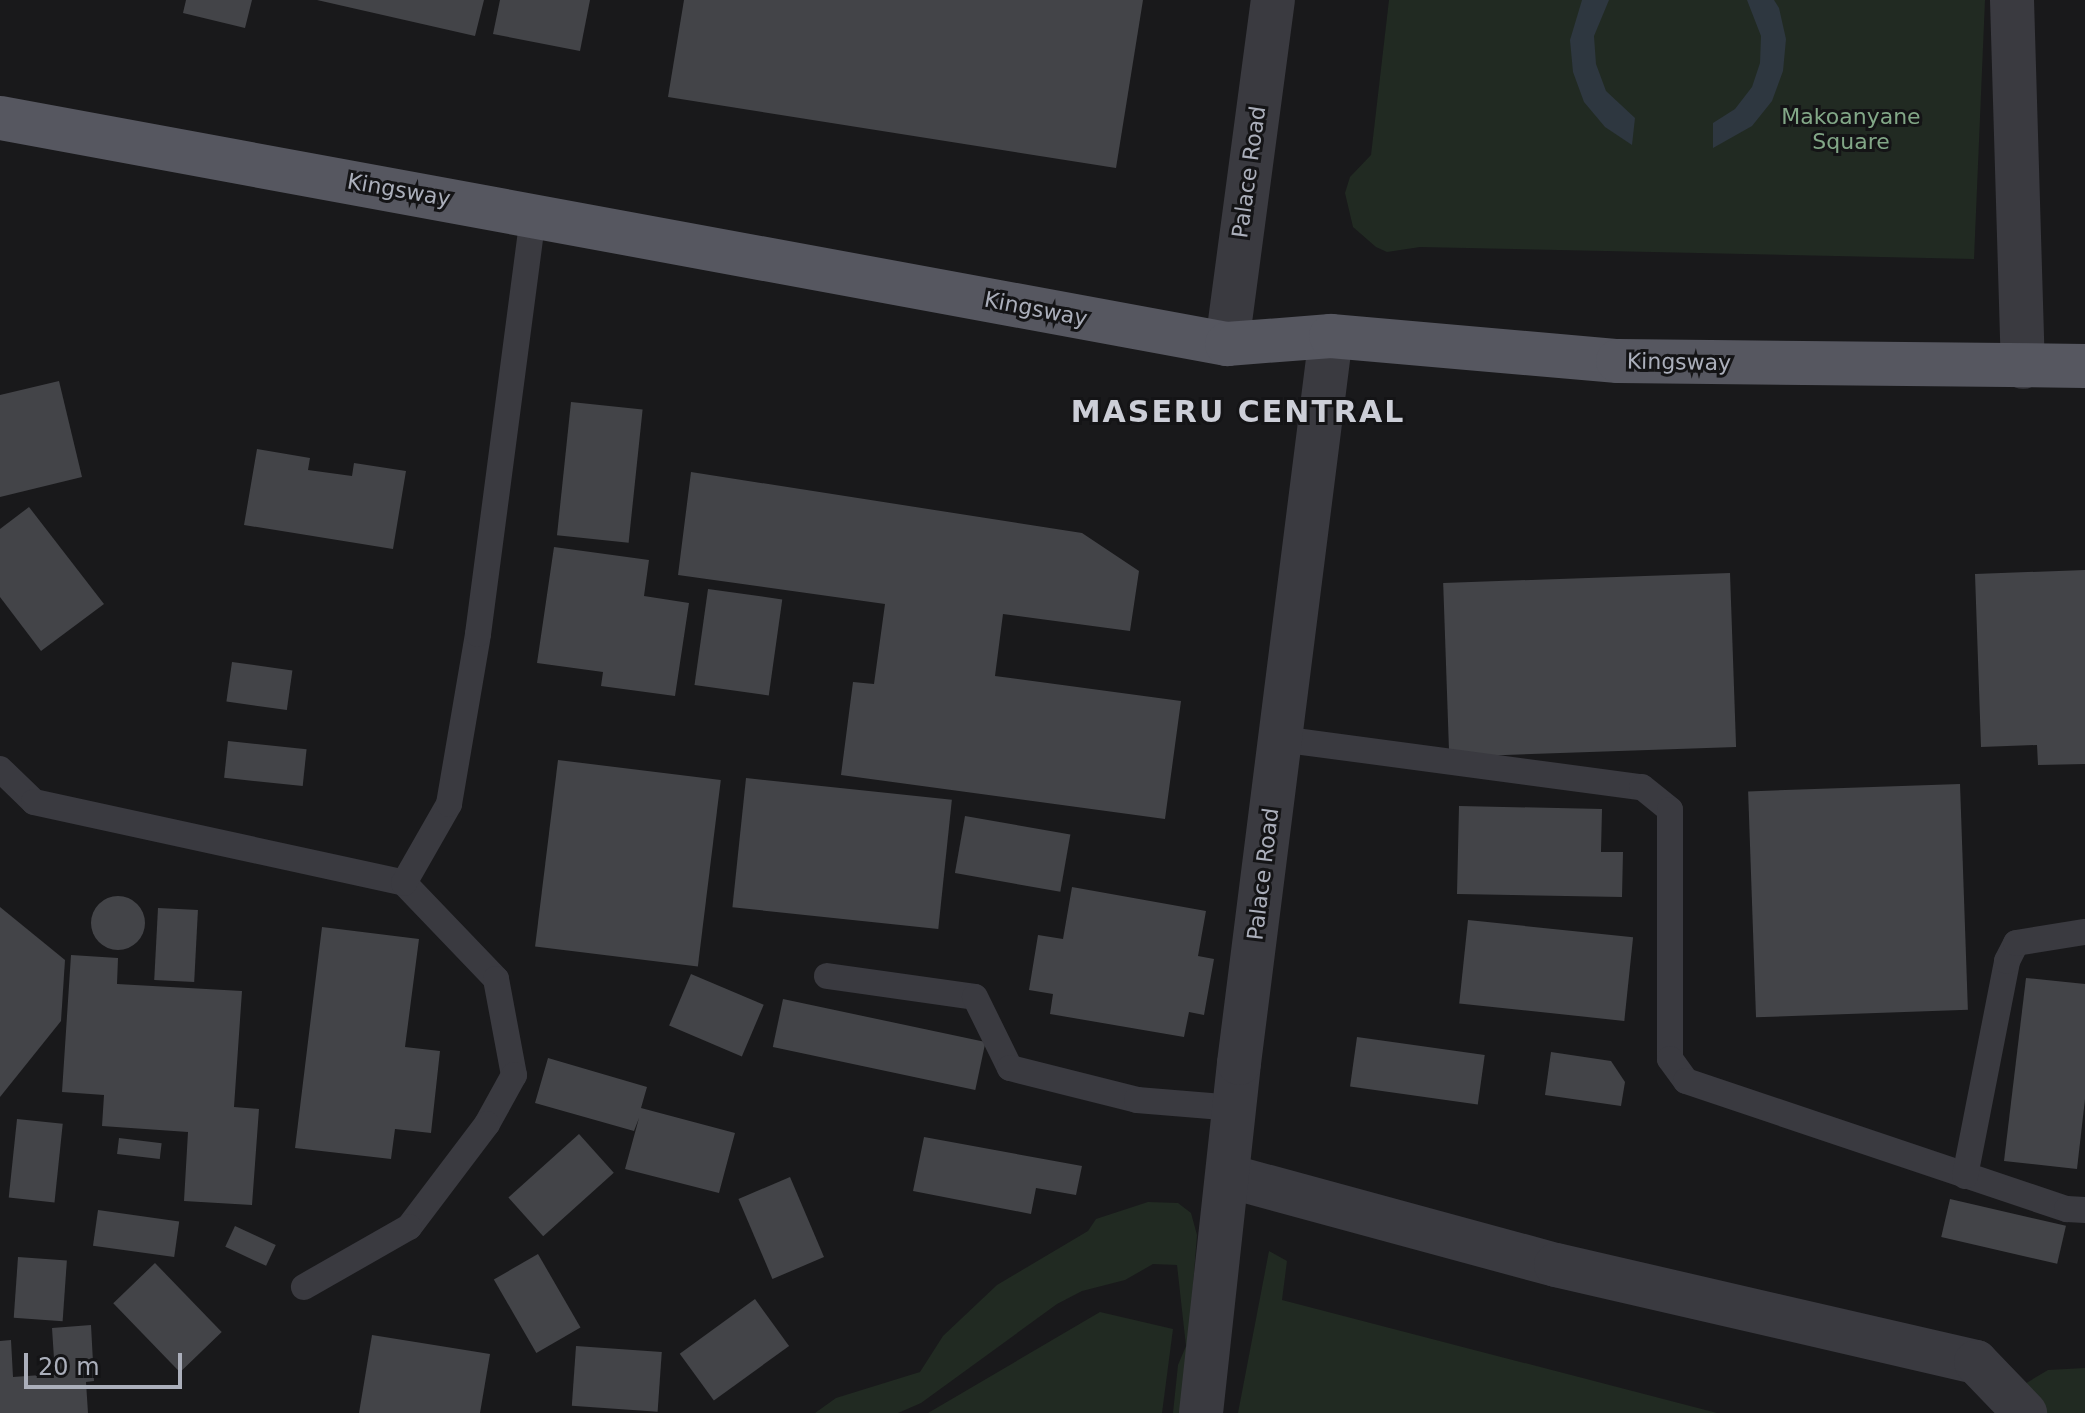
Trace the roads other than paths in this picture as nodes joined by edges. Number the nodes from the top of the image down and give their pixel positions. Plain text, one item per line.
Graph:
1 (1273, 0) edge
2 (2012, 0) edge
3 (0, 118) edge
4 (533, 215) junction
5 (1331, 336) junction
6 (1227, 344) junction
7 (2085, 366) edge
8 (2023, 367) junction
9 (1280, 739) junction
10 (0, 769) edge
11 (404, 883) junction
12 (2085, 932) edge
13 (827, 976) dead end
14 (1235, 1108) junction
15 (1228, 1176) junction
16 (1965, 1176) junction
17 (2085, 1210) edge
18 (304, 1287) dead end
19 (1201, 1413) edge
20 (2025, 1413) edge

1 - 6 street, Palace Road
2 - 8 street
3 - 4 main road, Kingsway
4 - 6 main road, Kingsway
4 - 11 lane
5 - 6 main road, Kingsway
5 - 8 main road, Kingsway
5 - 9 street, Palace Road
7 - 8 main road, Kingsway
9 - 14 street, Palace Road
9 - 16 lane
10 - 11 lane
11 - 18 lane
12 - 16 lane
13 - 14 lane
14 - 15 street, Palace Road
15 - 19 street, Palace Road
15 - 20 street
16 - 17 lane

